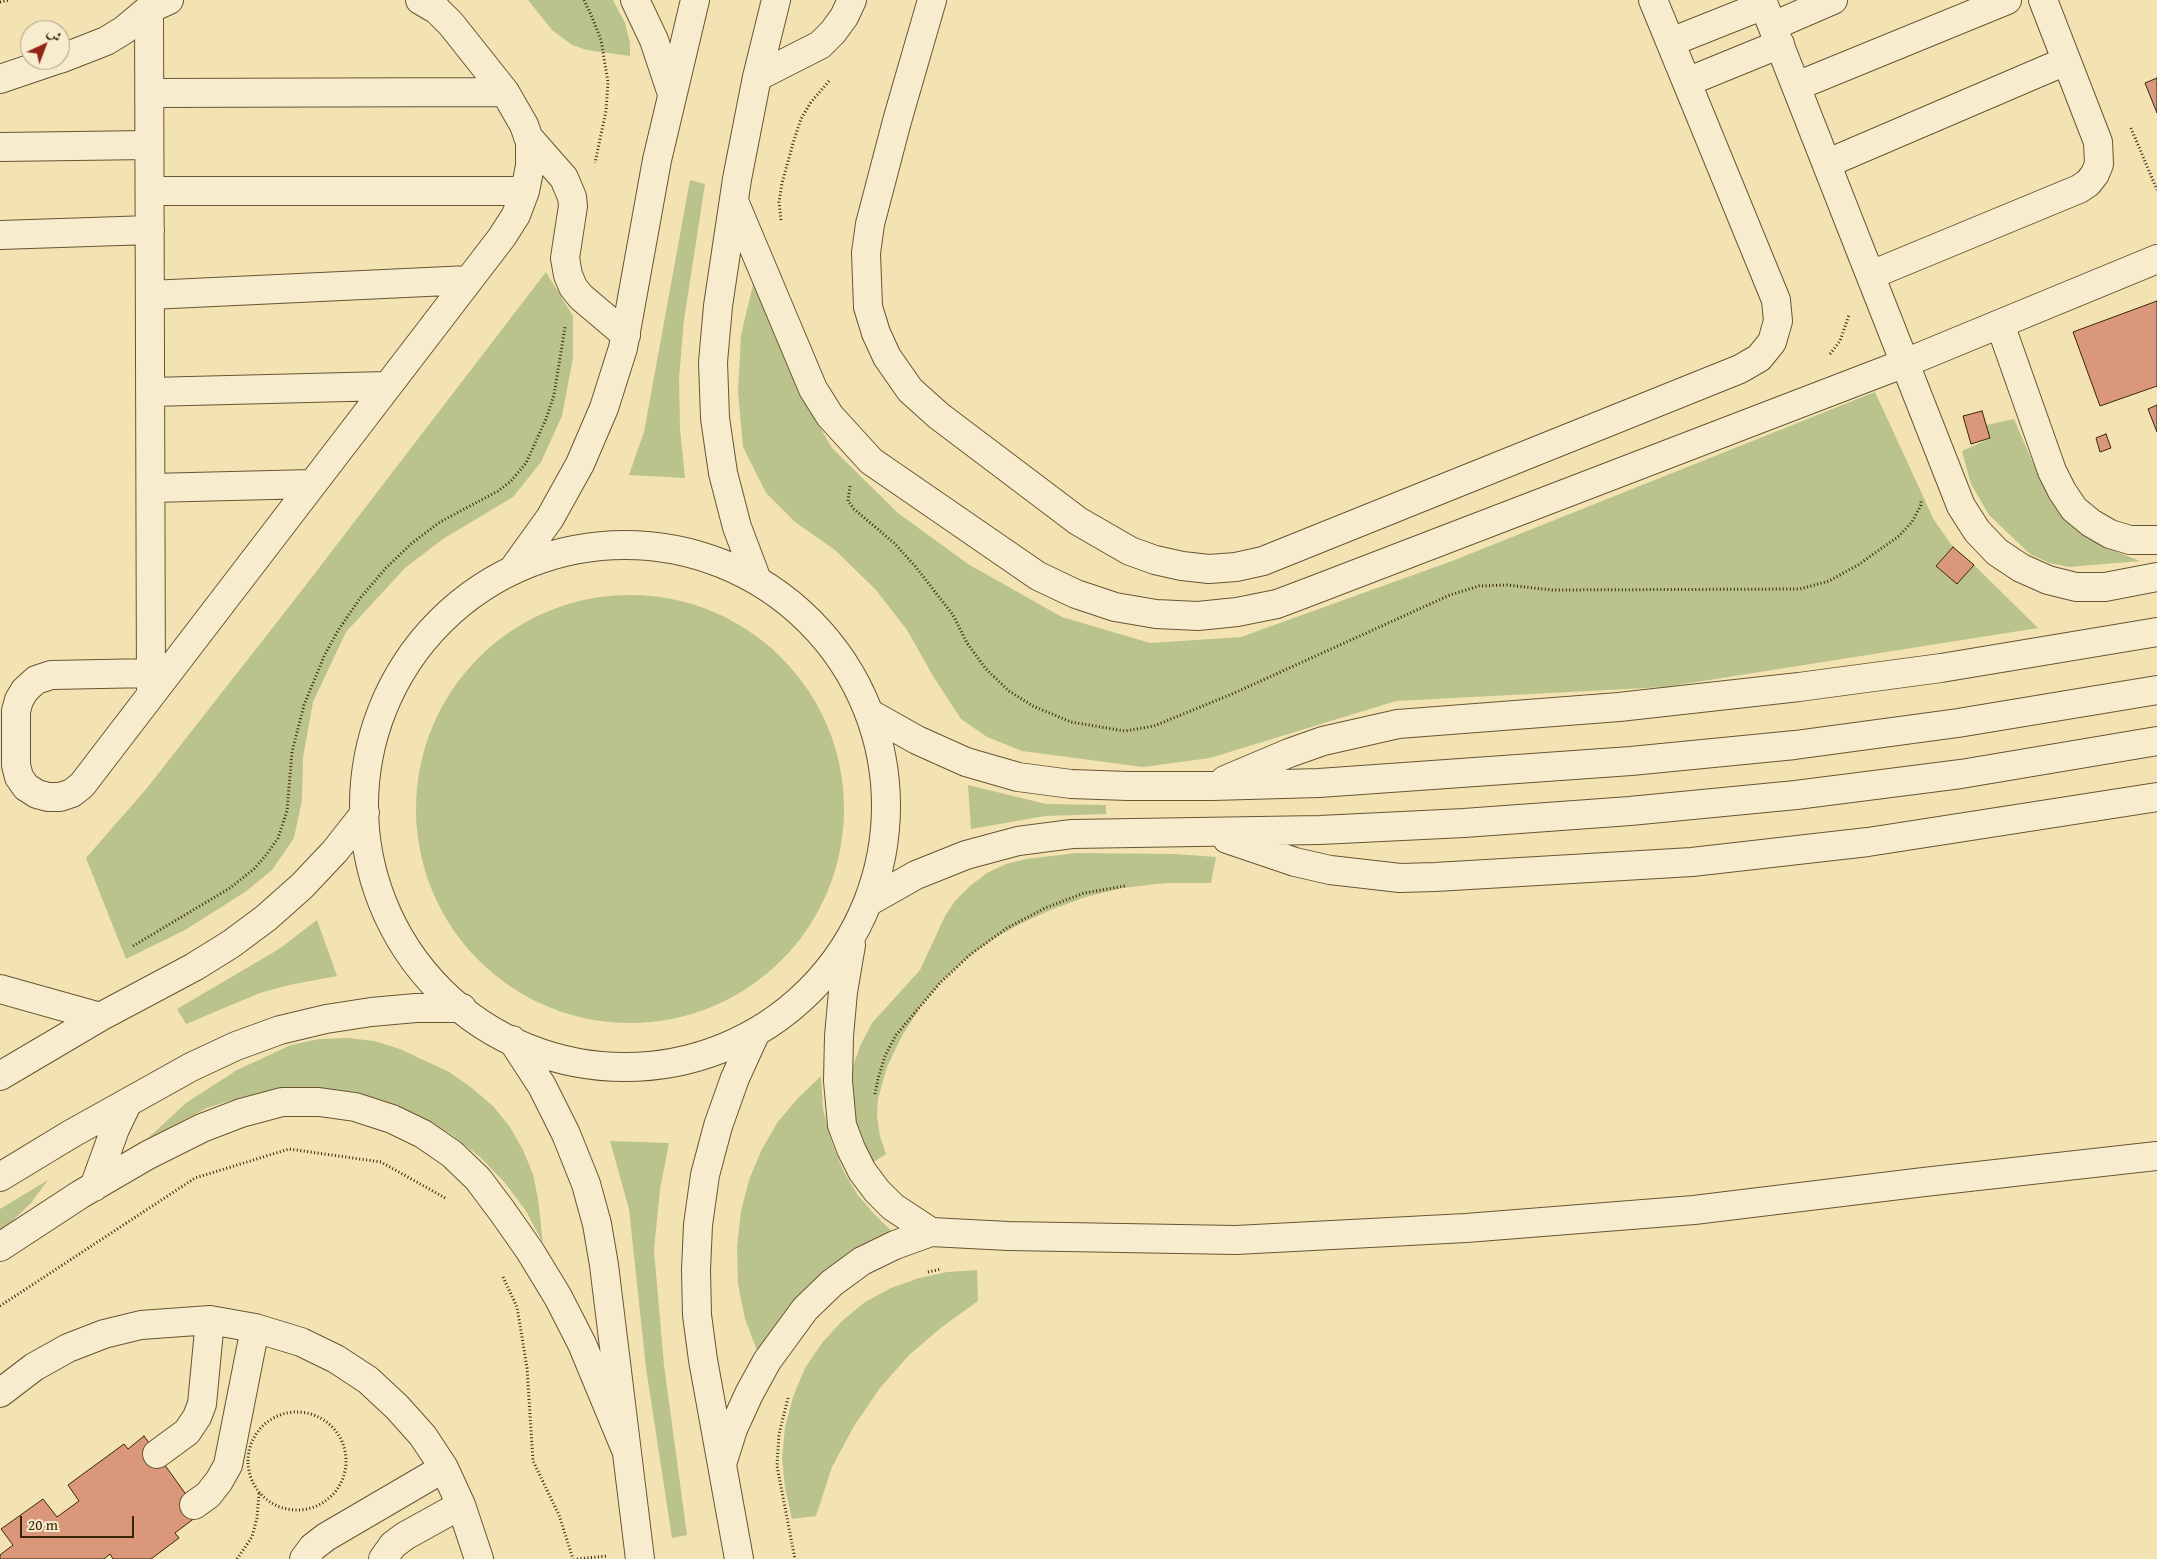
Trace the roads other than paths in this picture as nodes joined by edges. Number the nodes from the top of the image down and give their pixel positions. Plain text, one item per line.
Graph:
1 (420, 0) edge
2 (635, 0) edge
3 (695, 0) edge
4 (776, 0) edge
5 (852, 0) edge
6 (932, 0) edge
7 (1653, 0) edge
8 (1833, 0) edge
9 (2007, 0) edge
10 (2043, 0) edge
11 (159, 4) edge
12 (1770, 19) edge
13 (1671, 42) junction
14 (70, 55) edge
15 (2066, 61) junction
16 (27, 70) edge
17 (757, 77) junction
18 (0, 79) edge
19 (1687, 82) junction
20 (1797, 86) junction
21 (505, 92) junction
22 (150, 93) junction
23 (672, 94) junction
24 (528, 137) junction
25 (150, 145) junction
26 (0, 147) edge
27 (1828, 163) junction
28 (525, 191) junction
29 (150, 192) junction
30 (734, 201) junction
31 (150, 230) junction
32 (0, 234) edge
33 (2157, 259) edge
34 (1871, 275) junction
35 (469, 280) junction
36 (150, 295) junction
37 (2000, 324) junction
38 (626, 335) junction
39 (1905, 362) junction
40 (387, 386) junction
41 (150, 392) junction
42 (312, 484) junction
43 (151, 488) junction
44 (2157, 540) edge
45 (514, 568) junction
46 (2157, 577) edge
47 (757, 580) junction
48 (2157, 632) edge
49 (151, 683) junction
50 (2157, 690) edge
51 (869, 713) junction
52 (2157, 742) edge
53 (1212, 786) junction
54 (2157, 798) edge
55 (365, 813) junction
56 (1209, 833) junction
57 (870, 901) junction
58 (853, 936) junction
59 (0, 989) edge
60 (462, 1008) junction
61 (100, 1018) junction
62 (756, 1032) junction
63 (512, 1040) junction
64 (5, 1068) edge
65 (127, 1104) junction
66 (2157, 1156) edge
67 (0, 1177) edge
68 (94, 1187) junction
69 (930, 1232) junction
70 (0, 1247) edge
71 (210, 1320) junction
72 (255, 1328) junction
73 (0, 1393) edge
74 (626, 1450) junction
75 (157, 1454) dead end
76 (722, 1464) junction
77 (444, 1468) junction
78 (461, 1505) junction
79 (194, 1506) dead end
80 (304, 1559) edge
81 (383, 1559) edge
82 (478, 1559) edge
83 (640, 1559) edge
84 (739, 1559) edge

1 - 21 street
2 - 23 street
3 - 23 street
4 - 17 street
5 - 17 street
6 - 19 street
7 - 13 street
8 - 12 street
9 - 20 street
10 - 15 street
11 - 14 street
11 - 22 street
12 - 13 street
12 - 19 street
12 - 20 street
13 - 19 street
15 - 27 street
15 - 34 street
16 - 18 street
17 - 30 street
20 - 27 street
21 - 22 street
21 - 24 street
22 - 25 street
23 - 38 street
24 - 28 street
24 - 38 street
25 - 26 street
25 - 29 street
27 - 34 street
28 - 29 street
28 - 35 street
29 - 31 street
30 - 39 street
30 - 47 street
31 - 32 street
31 - 36 street
33 - 37 street
34 - 39 street
35 - 36 street
35 - 40 street
36 - 41 street
37 - 39 street
37 - 44 street
38 - 45 street
39 - 46 street
40 - 41 street
40 - 42 street
41 - 43 street
42 - 43 street
42 - 49 street
43 - 49 street
45 - 47 street
45 - 55 street
47 - 51 street
48 - 53 street
49 - 49 street
50 - 53 street
51 - 53 street
51 - 57 street
52 - 56 street
54 - 56 street
55 - 60 street
55 - 61 street
56 - 57 street
57 - 58 street
58 - 62 street
58 - 69 street
59 - 61 street
60 - 63 street
60 - 65 street
61 - 64 street
62 - 63 street
62 - 76 street
63 - 74 street
65 - 67 street
65 - 68 street
66 - 69 street
68 - 70 street
68 - 74 street
69 - 76 street
71 - 72 street
71 - 73 street
71 - 75 street
72 - 77 street
72 - 79 street
74 - 83 street
76 - 84 street
77 - 78 street
77 - 80 street
78 - 81 street
78 - 82 street

